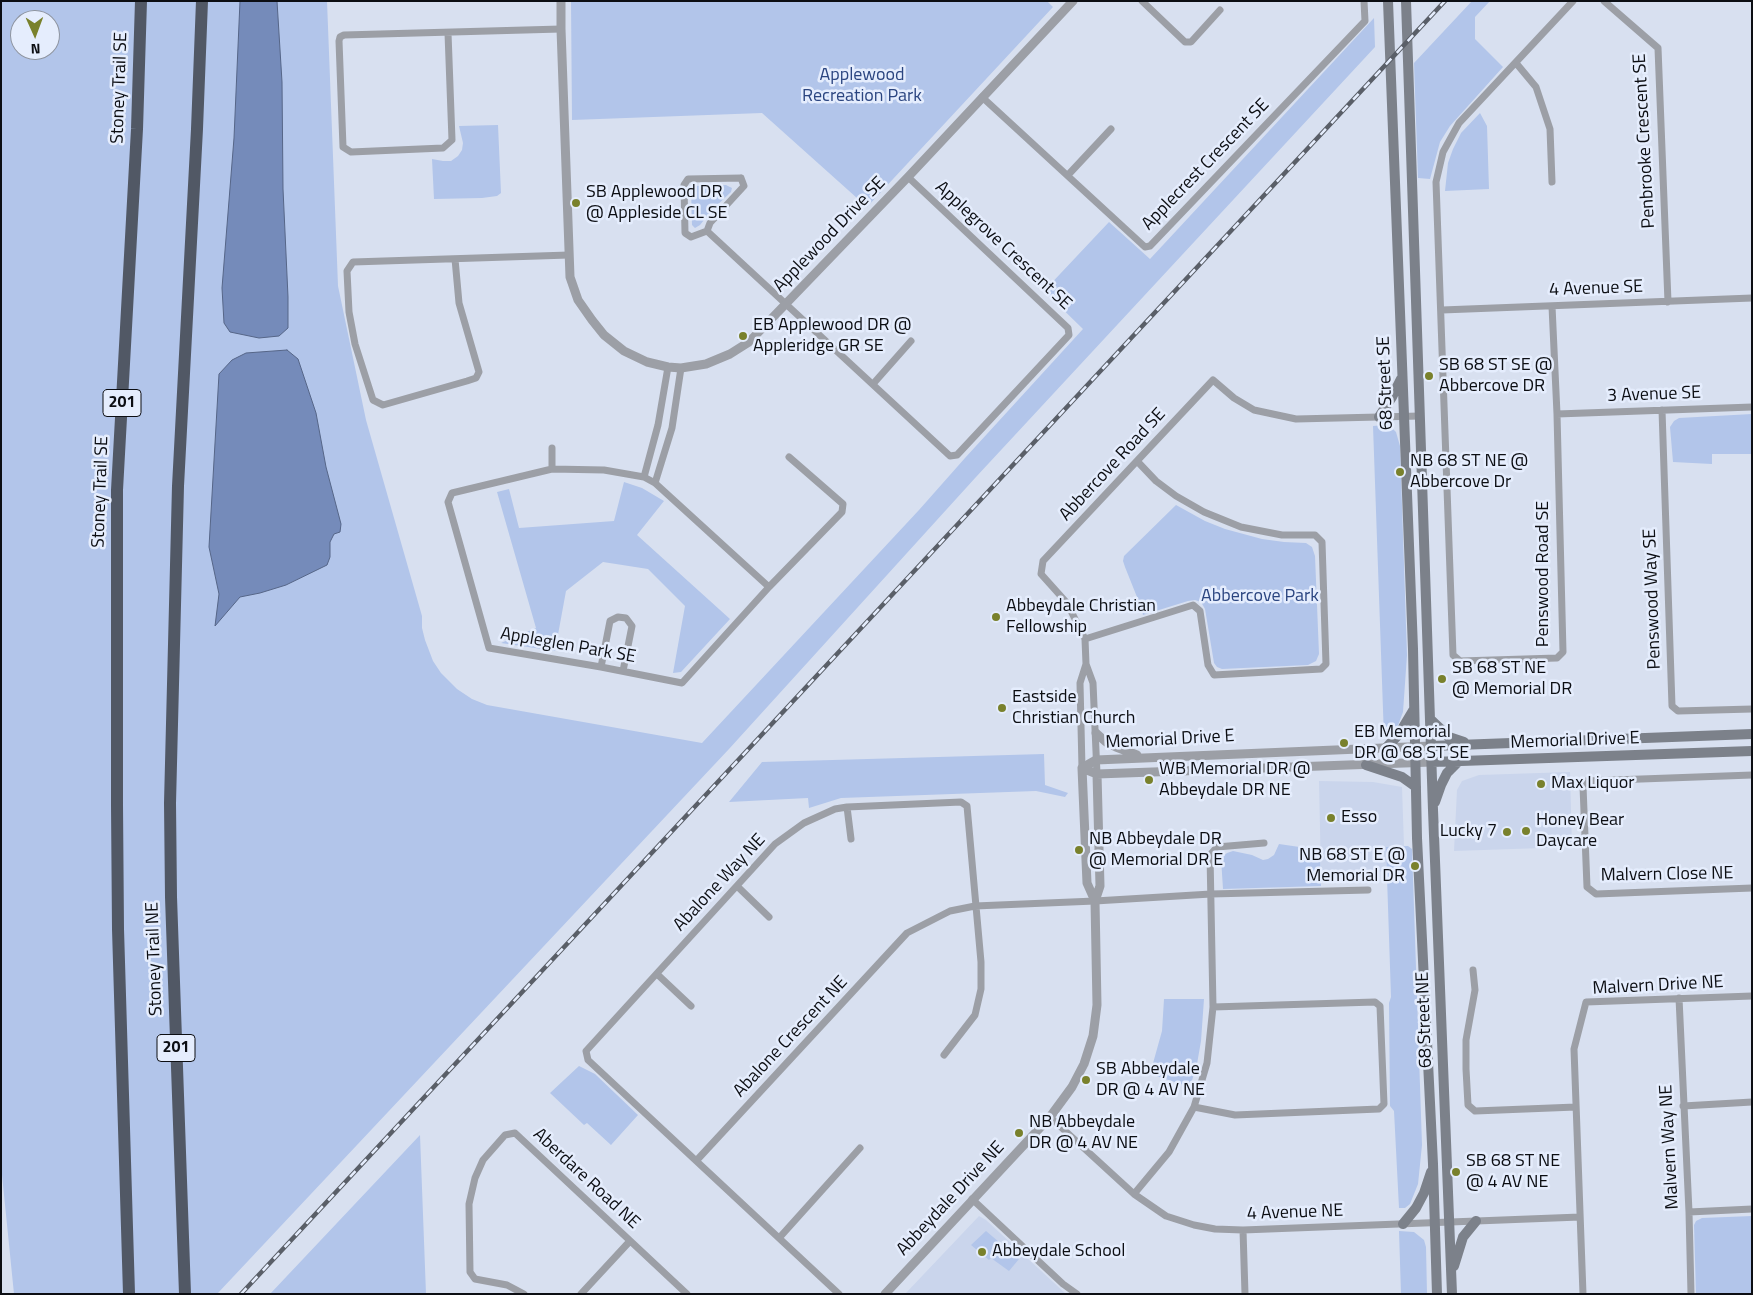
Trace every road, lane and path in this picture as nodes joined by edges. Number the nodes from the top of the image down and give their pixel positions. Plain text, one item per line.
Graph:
1 (141, 1) edge
2 (202, 1) edge
3 (561, 1) edge
4 (1073, 1) edge
5 (1142, 1) edge
6 (1364, 1) edge
7 (1388, 1) edge
8 (1406, 1) edge
9 (1573, 1) edge
10 (1604, 1) edge
11 (1220, 10) dead end
12 (561, 29) junction
13 (448, 33) junction
14 (1516, 63) junction
15 (982, 97) junction
16 (1111, 129) dead end
17 (1068, 175) junction
18 (908, 177) junction
19 (1552, 182) dead end
20 (707, 232) junction
21 (569, 255) junction
22 (455, 259) junction
23 (1752, 298) edge
24 (1668, 302) junction
25 (786, 303) junction
26 (1552, 306) junction
27 (1442, 310) junction
28 (911, 341) dead end
29 (668, 367) junction
30 (682, 368) junction
31 (1402, 375) junction
32 (873, 384) junction
33 (1752, 407) edge
34 (1662, 410) junction
35 (1557, 414) junction
36 (1404, 416) junction
37 (1420, 416) junction
38 (1379, 417) junction
39 (658, 425) junction
40 (672, 428) junction
41 (552, 448) dead end
42 (789, 457) dead end
43 (1137, 461) junction
44 (552, 469) junction
45 (644, 477) junction
46 (655, 483) junction
47 (769, 587) junction
48 (1085, 639) junction
49 (1086, 664) junction
50 (601, 667) junction
51 (623, 671) junction
52 (1414, 708) junction
53 (1752, 709) edge
54 (1431, 720) junction
55 (1096, 733) junction
56 (1752, 734) edge
57 (1472, 744) junction
58 (1415, 746) junction
59 (1431, 746) junction
60 (1387, 747) junction
61 (1752, 751) edge
62 (1144, 757) junction
63 (1096, 760) junction
64 (1458, 761) junction
65 (1432, 762) junction
66 (1416, 763) junction
67 (1366, 765) junction
68 (1082, 768) junction
69 (1097, 774) junction
70 (1752, 775) edge
71 (1416, 787) junction
72 (117, 805) joint
73 (848, 807) junction
74 (1433, 810) junction
75 (850, 839) dead end
76 (1264, 843) dead end
77 (736, 886) junction
78 (1752, 888) edge
79 (1368, 890) dead end
80 (1210, 894) junction
81 (1095, 901) junction
82 (975, 906) junction
83 (769, 918) dead end
84 (1473, 970) dead end
85 (657, 974) junction
86 (1752, 996) edge
87 (1680, 998) junction
88 (691, 1006) dead end
89 (1213, 1007) junction
90 (944, 1056) dead end
91 (1752, 1102) edge
92 (1683, 1106) junction
93 (1194, 1107) junction
94 (1576, 1107) junction
95 (1050, 1117) junction
96 (860, 1148) dead end
97 (697, 1160) junction
98 (1433, 1164) junction
99 (1134, 1194) junction
100 (972, 1199) junction
101 (1752, 1209) edge
102 (1689, 1212) junction
103 (1580, 1217) junction
104 (1476, 1221) junction
105 (1435, 1222) junction
106 (1449, 1222) junction
107 (1403, 1224) junction
108 (1243, 1230) junction
109 (780, 1237) junction
110 (630, 1241) junction
111 (1451, 1274) junction
112 (129, 1294) edge
113 (185, 1294) edge
114 (524, 1294) edge
115 (581, 1294) edge
116 (687, 1294) edge
117 (839, 1294) edge
118 (885, 1294) edge
119 (1077, 1294) edge
120 (1245, 1294) edge
121 (1438, 1294) edge
122 (1452, 1294) edge
123 (1583, 1294) edge
124 (1690, 1294) edge

1 - 72 highway, Stoney Trail SE / 201
2 - 113 highway, Stoney Trail NE / 201
3 - 12 street, Applewood Drive SE
4 - 15 street, Applewood Drive SE
5 - 11 street
6 - 17 street, Applecrest Crescent SE
7 - 31 main road, 68 Street SE
8 - 37 main road, 68 Street SE
9 - 14 street
10 - 24 street, Penbrooke Crescent SE
12 - 13 street
12 - 21 street, Applewood Drive SE
13 - 13 street
14 - 19 street
14 - 27 street
15 - 17 street, Applecrest Crescent SE
15 - 18 street, Applewood Drive SE
16 - 17 street
18 - 25 street, Applewood Drive SE
18 - 32 street, Applegrove Crescent SE
20 - 20 street
20 - 25 street, Applegrove Crescent SE
21 - 22 street
21 - 29 street, Applewood Drive SE
22 - 22 street
23 - 24 street, 4 Avenue SE
24 - 26 street, 4 Avenue SE
25 - 30 street, Applewood Drive SE
25 - 32 street, Applegrove Crescent SE
26 - 27 street, 4 Avenue SE
26 - 35 street, Penswood Road SE
27 - 35 street, Penswood Road SE
28 - 32 street
29 - 30 street, Applewood Drive SE
29 - 39 street
30 - 40 street
31 - 36 main road, 68 Street SE
31 - 38 main road
33 - 34 street, 3 Avenue SE
34 - 35 street, 3 Avenue SE
34 - 53 street, Penswood Way SE
36 - 37 street
36 - 38 street
36 - 52 main road, 68 Street SE
37 - 54 main road, 68 Street SE
38 - 43 street, Abbercove Road SE
39 - 40 street
39 - 45 street
40 - 46 street
41 - 44 street
42 - 47 street
43 - 48 street, Abbercove Road SE
43 - 48 street
44 - 45 street, Appleglen Park SE
44 - 50 street, Appleglen Park SE
45 - 46 street, Appleglen Park SE
46 - 47 street, Appleglen Park SE
47 - 51 street, Appleglen Park SE
48 - 49 street
49 - 55 street
49 - 68 street
50 - 51 street, Appleglen Park SE
50 - 51 street
52 - 58 main road, 68 Street SE
52 - 60 main road
54 - 57 main road
54 - 59 main road, 68 Street SE
55 - 62 street
55 - 63 street
56 - 57 main road, Memorial Drive E
57 - 59 main road, Memorial Drive E
58 - 59 street, Memorial Drive E
58 - 60 street, Memorial Drive E
58 - 66 main road, 68 Street SE
59 - 65 main road, 68 Street NE
60 - 62 street, Memorial Drive E
61 - 64 main road, Memorial Drive E
62 - 63 street, Memorial Drive E
63 - 68 street, Memorial Drive E
63 - 69 street
64 - 65 main road, Memorial Drive E
64 - 74 main road
65 - 66 street, Memorial Drive E
65 - 74 main road, 68 Street NE
66 - 67 street, Memorial Drive E
66 - 71 main road, 68 Street NE
67 - 69 street, Memorial Drive E
67 - 71 main road
68 - 69 street, Memorial Drive E
68 - 81 street, Abbeydale Drive NE
69 - 81 street, Abbeydale Drive NE
70 - 78 street, Malvern Close NE
71 - 98 main road, 68 Street NE
72 - 112 highway, Stoney Trail NE / 201
73 - 75 street
73 - 77 street, Abalone Way NE
73 - 82 street, Abalone Way NE
74 - 106 main road, 68 Street NE
76 - 80 street
77 - 83 street
77 - 85 street, Abalone Way NE
79 - 80 street, Abalone Crescent NE
80 - 81 street, Abalone Crescent NE
80 - 89 street
81 - 82 street, Abalone Crescent NE
81 - 95 street, Abbeydale Drive NE
82 - 90 street
82 - 97 street, Abalone Crescent NE
84 - 94 street
85 - 88 street
85 - 97 street, Abalone Way NE
86 - 87 street, Malvern Drive NE
87 - 92 street, Malvern Way NE
87 - 94 street, Malvern Drive NE
89 - 93 street
89 - 93 street
91 - 92 street
92 - 102 street, Malvern Way NE
93 - 99 street
94 - 103 street, Malvern Drive NE
95 - 99 street, 4 Avenue NE
95 - 100 street, Abbeydale Drive NE
96 - 109 street
97 - 109 street
98 - 105 main road, 68 Street NE
98 - 107 main road
99 - 108 street, 4 Avenue NE
100 - 118 street, Abbeydale Drive NE
100 - 119 street
101 - 102 street
102 - 124 street, Malvern Way NE
103 - 104 street, 4 Avenue NE
103 - 123 street, Malvern Drive NE
104 - 106 street, 4 Avenue NE
104 - 111 main road
105 - 106 street, 4 Avenue NE
105 - 107 street, 4 Avenue NE
105 - 121 main road, 68 Street NE
106 - 111 main road, 68 Street NE
107 - 108 street, 4 Avenue NE
108 - 120 street
109 - 117 street
110 - 114 street, Aberdare Road NE
110 - 115 street
110 - 116 street, Aberdare Road NE
111 - 122 main road, 68 Street NE

